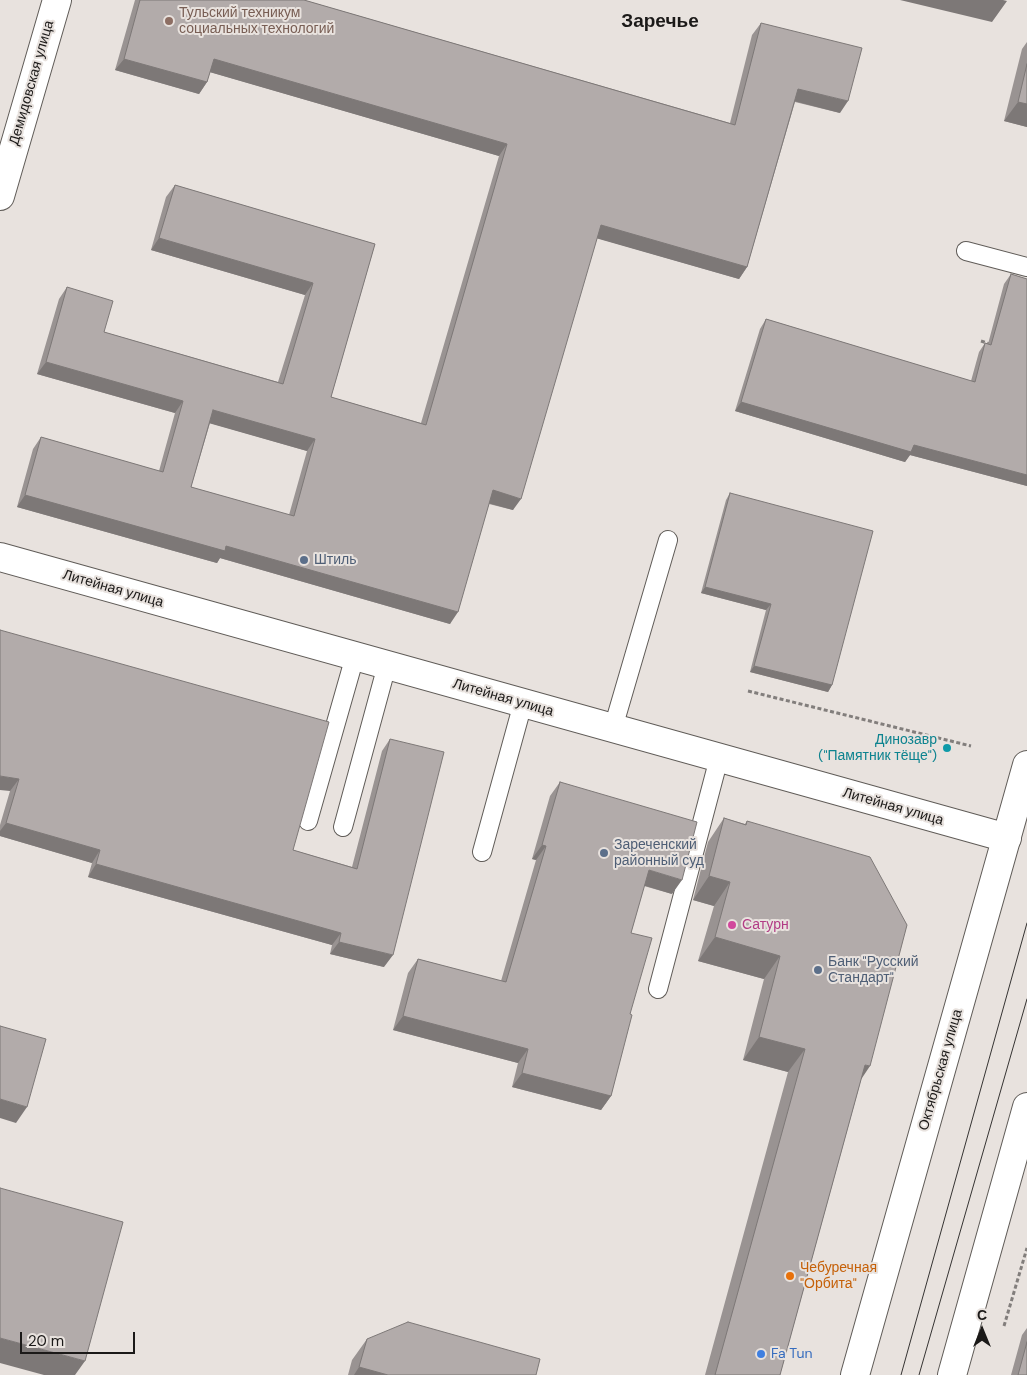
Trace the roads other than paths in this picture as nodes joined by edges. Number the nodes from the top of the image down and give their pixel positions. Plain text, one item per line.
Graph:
1 (57, 0) edge
2 (0, 196) edge
3 (966, 251) dead end
4 (1027, 267) edge
5 (668, 540) dead end
6 (0, 557) edge
7 (355, 656) junction
8 (387, 665) junction
9 (523, 703) junction
10 (613, 728) junction
11 (719, 758) junction
12 (1027, 765) edge
13 (308, 821) edge
14 (343, 826) dead end
15 (1017, 841) edge
16 (482, 852) dead end
17 (658, 989) dead end
18 (1027, 1107) edge
19 (855, 1375) edge
20 (952, 1375) edge

1 - 2 street, Демидовская улица
3 - 4 lane
5 - 10 lane
6 - 7 street, Литейная улица
7 - 8 street, Литейная улица
7 - 13 lane
8 - 9 street, Литейная улица
8 - 14 lane
9 - 10 street, Литейная улица
9 - 16 lane
10 - 11 street, Литейная улица
11 - 15 street, Литейная улица
11 - 17 lane
12 - 15 street, Октябрьская улица
15 - 19 street, Октябрьская улица
18 - 20 street

